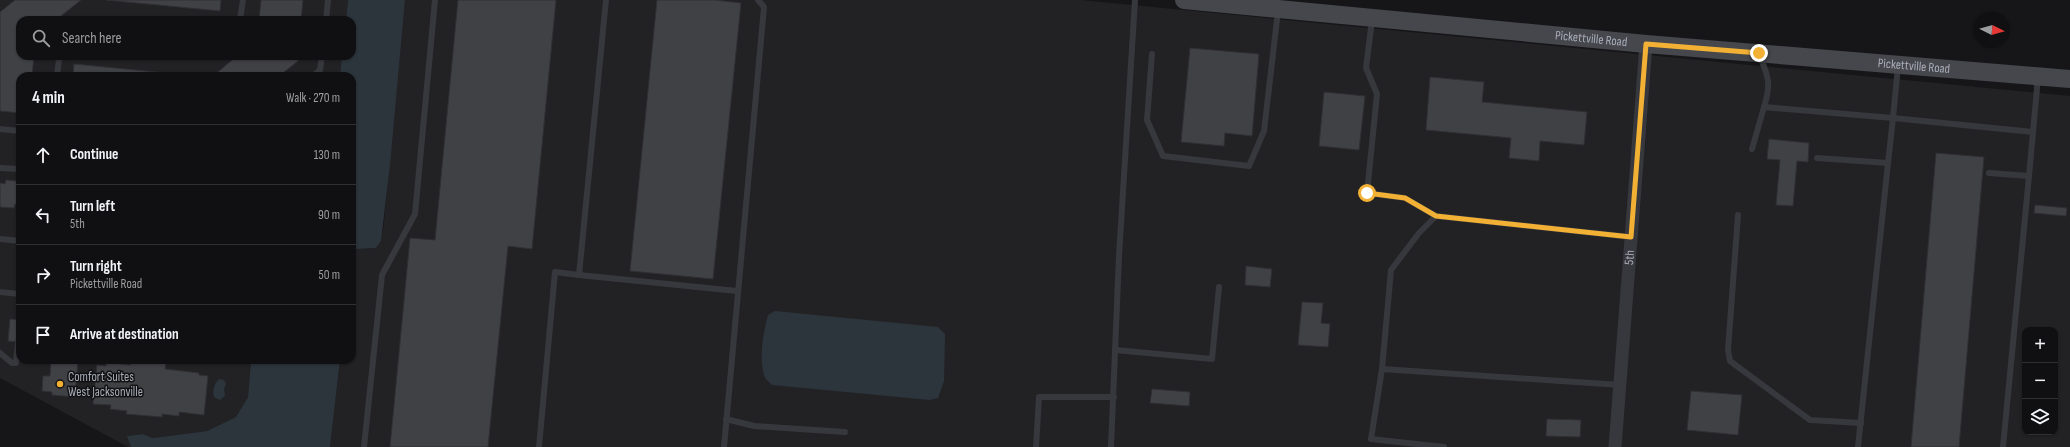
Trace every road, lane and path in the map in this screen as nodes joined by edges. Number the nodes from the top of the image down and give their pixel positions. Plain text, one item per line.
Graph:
1 (242, 0) edge
2 (328, 0) edge
3 (435, 0) edge
4 (606, 0) edge
5 (758, 0) edge
6 (1134, 0) edge
7 (1184, 0) edge
8 (1278, 9) junction
9 (240, 16) edge
10 (326, 16) edge
11 (1372, 18) junction
12 (1646, 44) junction
13 (1759, 53) junction
14 (1152, 54) dead end
15 (59, 60) edge
16 (321, 60) edge
17 (1898, 65) junction
18 (57, 72) edge
19 (318, 72) edge
20 (2038, 77) junction
21 (2070, 79) edge
22 (1764, 107) junction
23 (1893, 118) junction
24 (0, 129) edge
25 (16, 131) edge
26 (2033, 132) junction
27 (1752, 149) dead end
28 (1817, 158) dead end
29 (1888, 163) junction
30 (0, 168) edge
31 (16, 169) edge
32 (1989, 173) dead end
33 (2029, 176) junction
34 (1738, 215) dead end
35 (1436, 216) junction
36 (1631, 237) junction
37 (0, 239) edge
38 (16, 240) edge
39 (579, 275) junction
40 (1219, 287) dead end
41 (738, 290) junction
42 (0, 292) edge
43 (16, 294) edge
44 (1115, 350) junction
45 (0, 353) edge
46 (16, 363) edge
47 (1382, 369) junction
48 (1620, 385) junction
49 (1114, 398) junction
50 (726, 419) junction
51 (1861, 423) junction
52 (845, 432) dead end
53 (364, 447) edge
54 (539, 447) edge
55 (724, 447) edge
56 (1036, 447) edge
57 (1111, 447) edge
58 (1444, 447) edge
59 (1615, 447) edge
60 (1858, 447) edge
61 (2003, 447) edge

1 - 9 lane
2 - 10 lane
3 - 53 lane
4 - 39 lane
5 - 41 lane
6 - 44 lane
7 - 8 street, Pickettville Road
8 - 11 street, Pickettville Road
8 - 14 lane
11 - 12 street, Pickettville Road
11 - 35 lane
12 - 13 street, Pickettville Road
12 - 36 street, 5th
13 - 17 street, Pickettville Road
13 - 22 lane
15 - 18 lane
16 - 19 lane
17 - 20 street, Pickettville Road
17 - 23 lane
20 - 21 street, Pickettville Road
20 - 26 lane
22 - 23 lane
22 - 27 lane
23 - 26 lane
23 - 29 lane
24 - 25 lane
26 - 33 lane
28 - 29 lane
29 - 51 lane
30 - 31 lane
32 - 33 lane
33 - 61 lane
34 - 51 lane
35 - 36 lane
35 - 47 lane
36 - 48 street, 5th
37 - 38 lane
39 - 41 lane
39 - 54 lane
40 - 44 lane
41 - 50 lane
42 - 43 lane
44 - 49 lane
45 - 46 lane
47 - 48 lane
47 - 58 lane
48 - 59 street, 5th
49 - 56 lane
49 - 57 lane
50 - 52 lane
50 - 55 lane
51 - 60 lane

